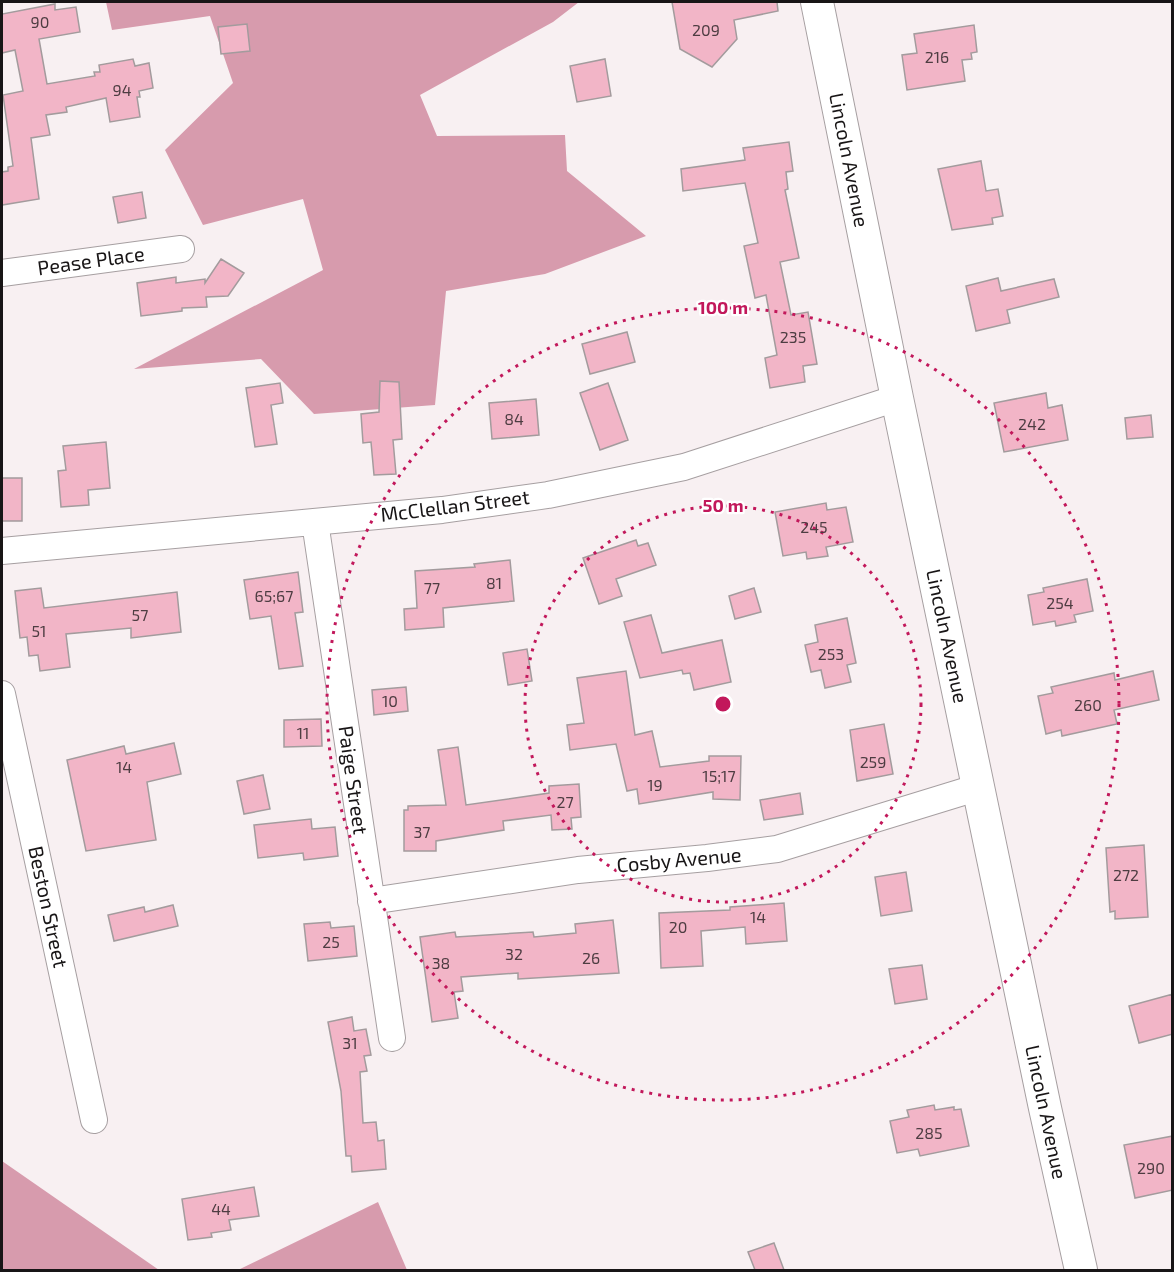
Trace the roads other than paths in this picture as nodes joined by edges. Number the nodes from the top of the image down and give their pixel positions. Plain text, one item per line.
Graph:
1 (817, 2) edge
2 (181, 249) dead end
3 (2, 273) edge
4 (897, 398) junction
5 (315, 522) junction
6 (2, 551) edge
7 (2, 694) edge
8 (979, 787) junction
9 (371, 901) junction
10 (392, 1038) dead end
11 (94, 1120) dead end
12 (1082, 1270) edge

1 - 4 street, Lincoln Avenue
2 - 3 street, Pease Place
4 - 5 street, McClellan Street
4 - 8 street, Lincoln Avenue
5 - 6 street, McClellan Street
5 - 9 street, Paige Street
7 - 11 street, Beston Street
8 - 9 street, Cosby Avenue
8 - 12 street, Lincoln Avenue
9 - 10 street, Paige Street

